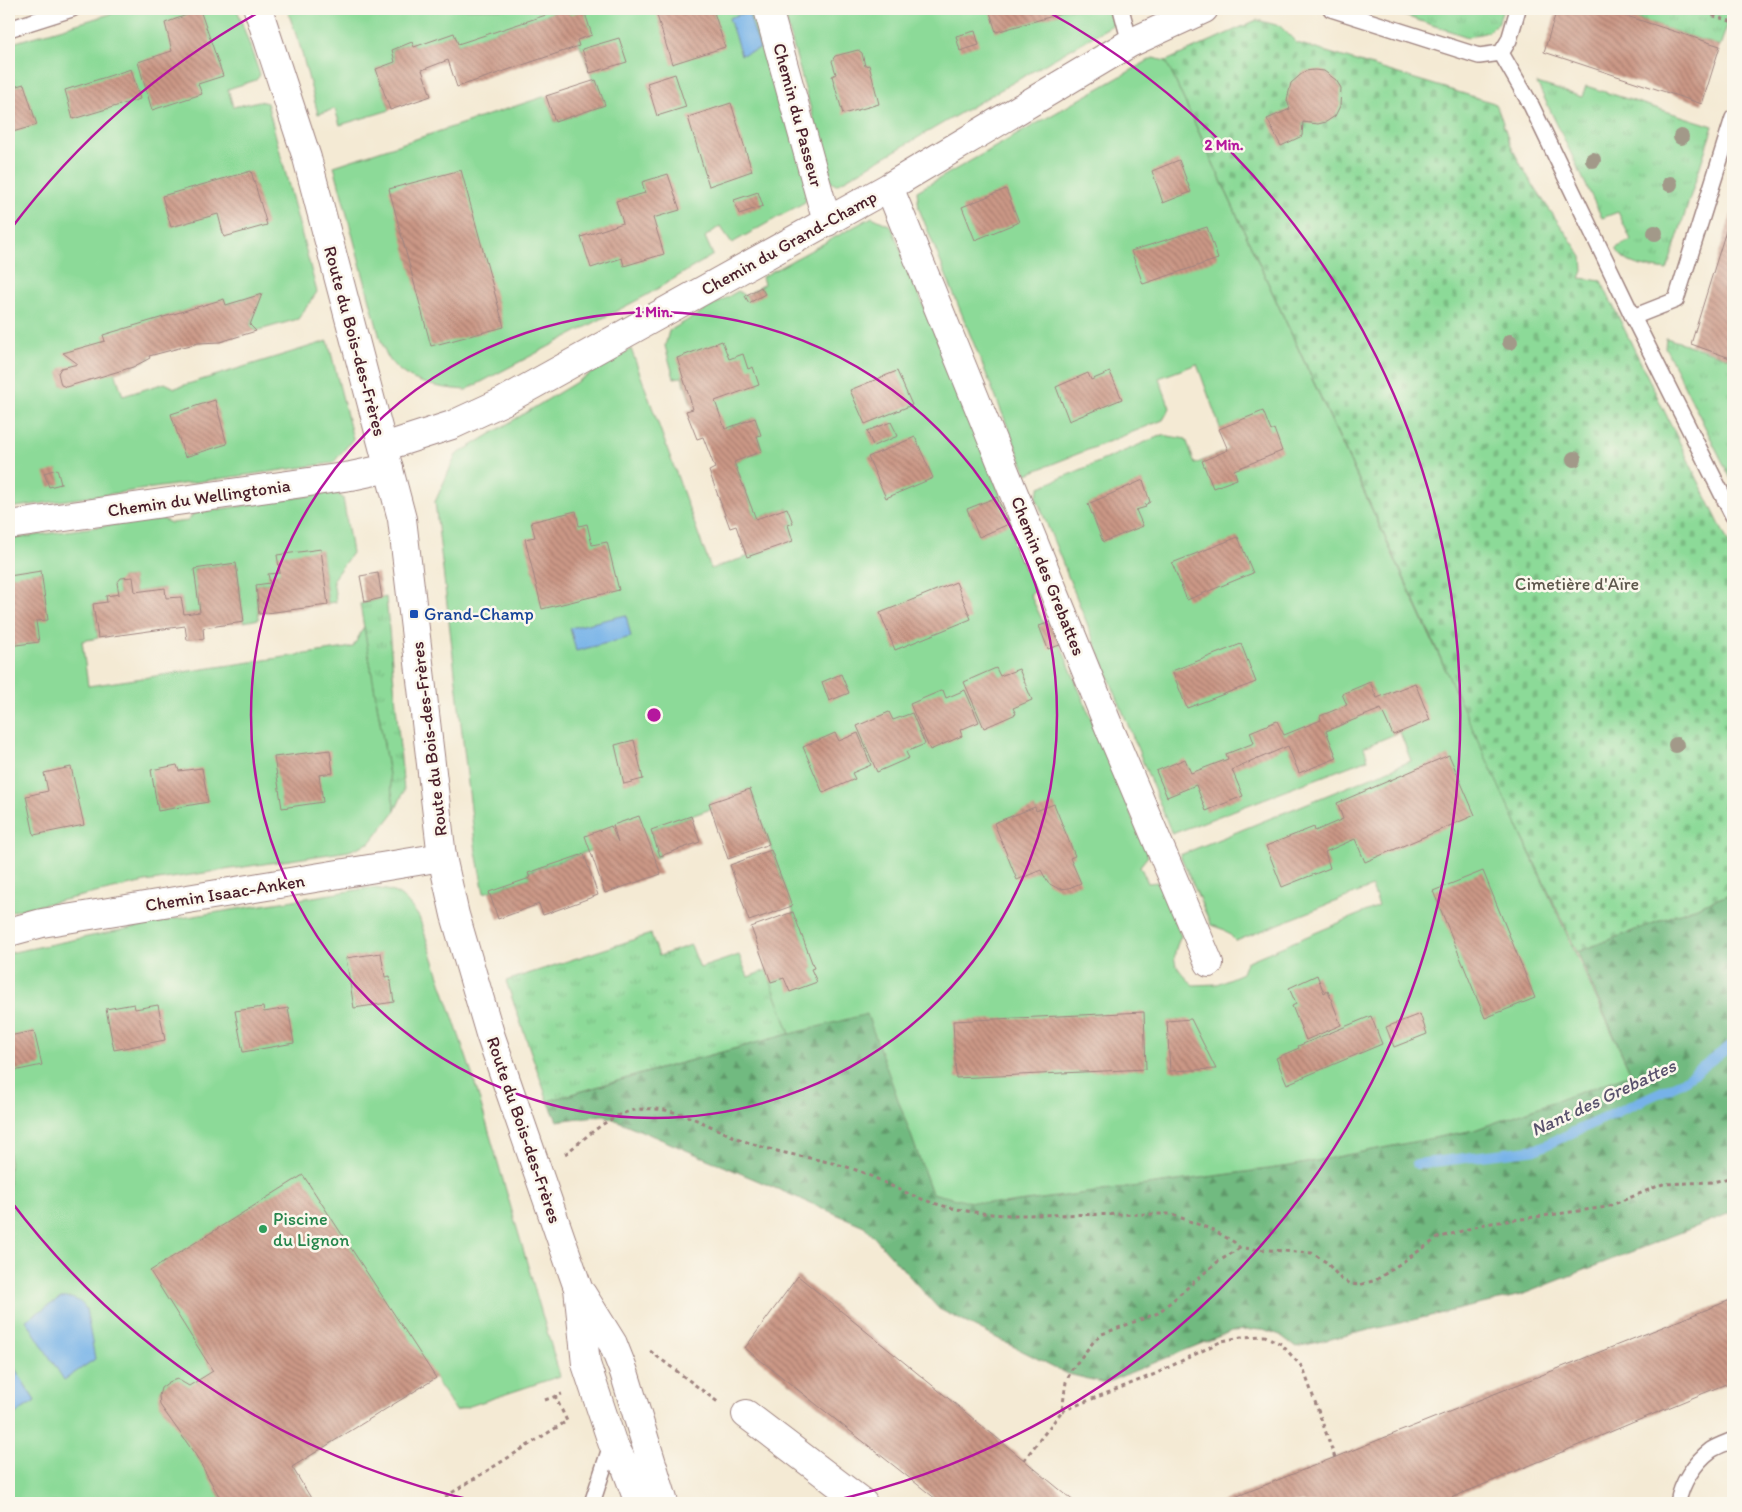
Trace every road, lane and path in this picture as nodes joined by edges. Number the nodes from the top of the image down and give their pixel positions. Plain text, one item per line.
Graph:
1 (72, 9) edge
2 (258, 9) edge
3 (768, 9) edge
4 (1121, 9) edge
5 (1204, 9) edge
6 (1330, 9) edge
7 (1518, 9) edge
8 (1713, 9) edge
9 (1733, 22) edge
10 (9, 29) edge
11 (1130, 43) junction
12 (1500, 53) junction
13 (1733, 118) edge
14 (889, 187) junction
15 (827, 222) junction
16 (1633, 317) junction
17 (387, 457) junction
18 (1733, 516) edge
19 (9, 525) edge
20 (442, 858) junction
21 (9, 932) edge
22 (1209, 963) dead end
23 (563, 1156) dead end
24 (1733, 1177) edge
25 (1240, 1248) junction
26 (578, 1288) junction
27 (643, 1346) dead end
28 (568, 1392) dead end
29 (556, 1396) junction
30 (544, 1400) dead end
31 (1062, 1411) junction
32 (746, 1414) joint
33 (1733, 1440) edge
34 (612, 1442) junction
35 (1335, 1458) dead end
36 (1024, 1460) dead end
37 (450, 1503) edge
38 (592, 1503) edge
39 (638, 1503) edge
40 (664, 1503) edge
41 (863, 1503) edge
42 (1678, 1503) edge

1 - 10 lane
2 - 17 street, Route du Bois-des-Frères
3 - 15 street, Chemin du Passeur
4 - 11 lane
5 - 11 street, Chemin du Grand-Champ
6 - 12 lane
7 - 12 lane
8 - 9 path
11 - 14 street, Chemin du Grand-Champ
12 - 16 lane
13 - 16 lane
14 - 15 street, Chemin du Grand-Champ
14 - 22 street, Chemin des Grebattes
15 - 17 street, Chemin du Grand-Champ
16 - 18 lane
17 - 19 street, Chemin du Wellingtonia
17 - 20 street, Route du Bois-des-Frères
20 - 21 street, Chemin Isaac-Anken
20 - 26 street, Route du Bois-des-Frères
23 - 25 path
24 - 25 path
25 - 31 path
26 - 34 street, Route du Bois-des-Frères
26 - 40 street, Route du Bois-des-Frères
27 - 32 path
28 - 29 path
29 - 30 path
29 - 37 path
31 - 35 path
31 - 36 path
32 - 41 street
33 - 42 lane
34 - 38 lane
34 - 39 street, Route du Bois-des-Frères

